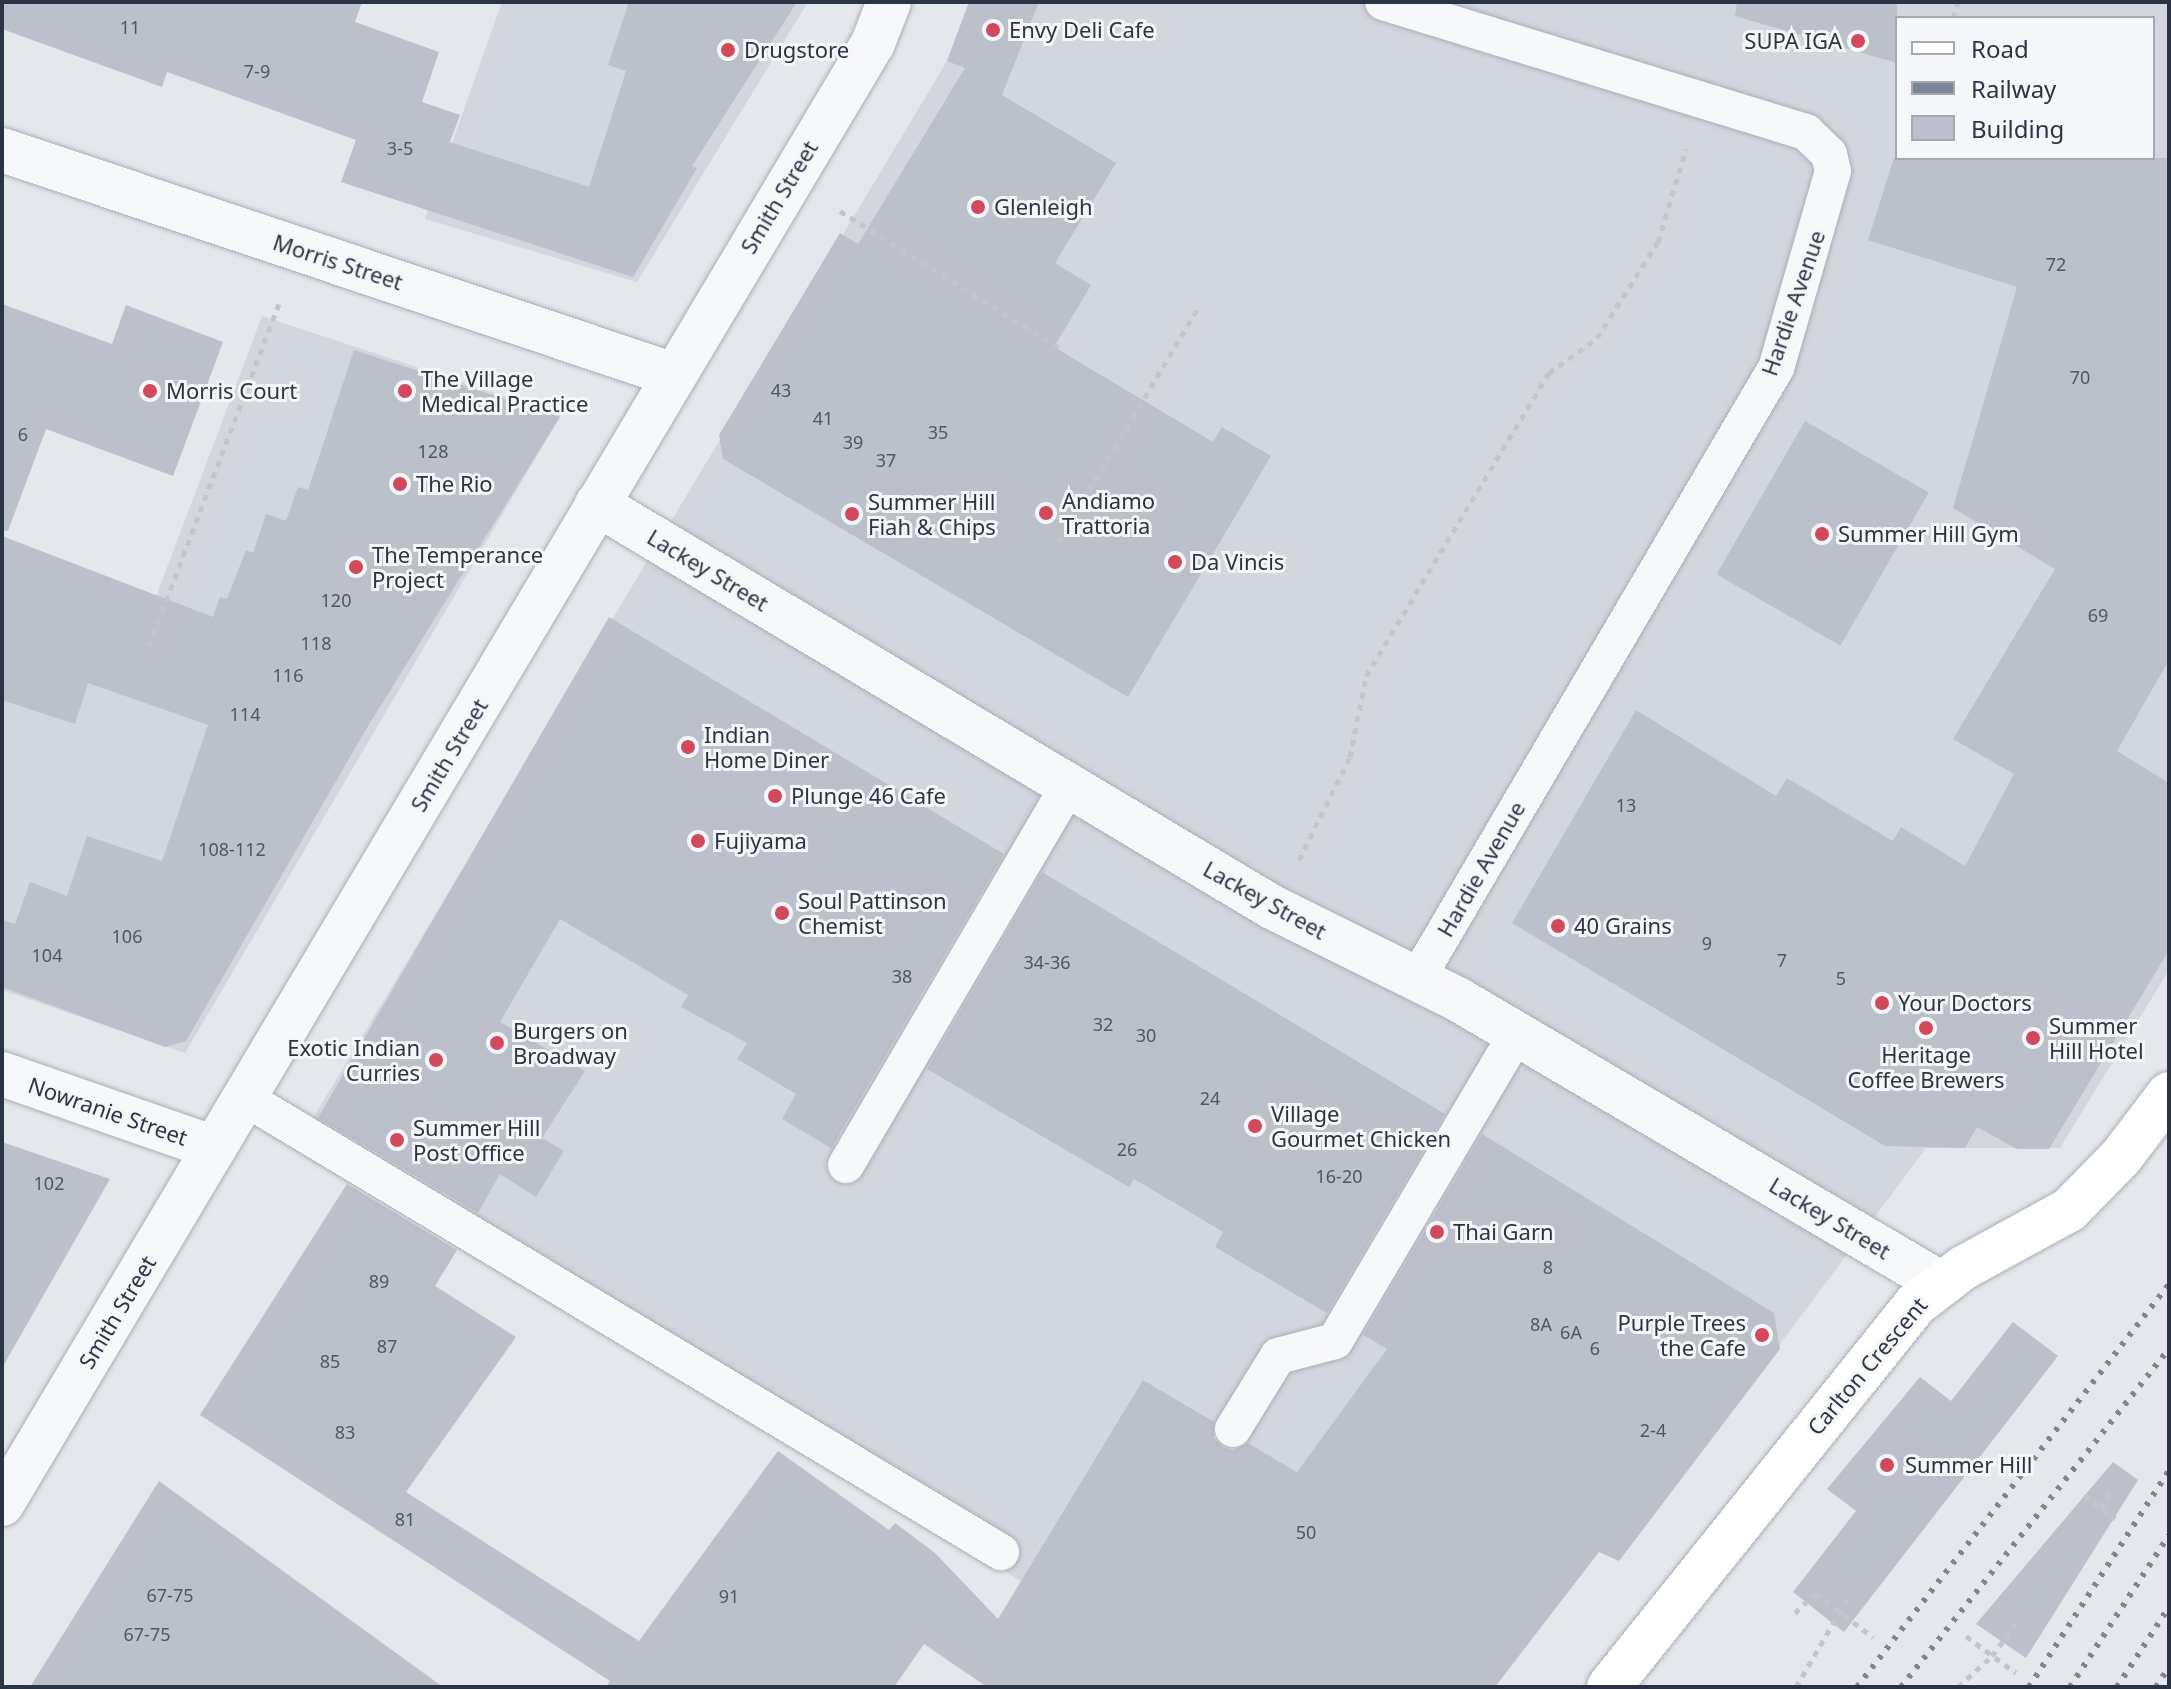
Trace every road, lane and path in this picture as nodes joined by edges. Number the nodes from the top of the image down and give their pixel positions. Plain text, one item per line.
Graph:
1 (889, 2) edge
2 (1383, 2) edge
3 (1702, 98) junction
4 (2, 150) edge
5 (839, 210) dead end
6 (300, 249) junction
7 (1197, 310) dead end
8 (1059, 348) dead end
9 (674, 375) junction
10 (597, 504) junction
11 (1058, 542) dead end
12 (149, 646) dead end
13 (1069, 785) junction
14 (1296, 865) dead end
15 (1417, 979) junction
16 (1517, 1033) junction
17 (2, 1074) edge
18 (2169, 1094) edge
19 (245, 1098) junction
20 (215, 1148) junction
21 (846, 1165) dead end
22 (1940, 1283) junction
23 (1233, 1429) dead end
24 (2112, 1489) dead end
25 (2084, 1495) dead end
26 (2, 1504) edge
27 (2101, 1508) junction
28 (2115, 1518) dead end
29 (1001, 1552) dead end
30 (1849, 1596) dead end
31 (1837, 1611) junction
32 (1795, 1613) dead end
33 (2017, 1622) dead end
34 (1966, 1636) dead end
35 (1873, 1637) dead end
36 (1992, 1656) junction
37 (2016, 1673) dead end
38 (1609, 1687) edge
39 (1796, 1687) edge
40 (1958, 1687) edge

1 - 9 street, Smith Street
2 - 3 lane, Hardie Avenue
3 - 14 path
3 - 15 lane, Hardie Avenue
4 - 6 street, Morris Street
5 - 8 path
6 - 9 street, Morris Street
6 - 12 path
7 - 11 path
9 - 10 street, Smith Street
10 - 13 street, Lackey Street
10 - 19 street, Smith Street
13 - 15 street, Lackey Street
13 - 21 lane
15 - 16 street, Lackey Street
16 - 22 street, Lackey Street
16 - 23 lane
17 - 20 street, Nowranie Street
18 - 22 main road, Carlton Crescent
19 - 20 street, Smith Street
19 - 29 lane
20 - 26 street, Smith Street
22 - 38 main road, Carlton Crescent
24 - 27 path
25 - 27 path
27 - 28 path
30 - 31 path
31 - 32 path
31 - 35 path
31 - 39 path
33 - 36 path
34 - 36 path
36 - 37 path
36 - 40 path

